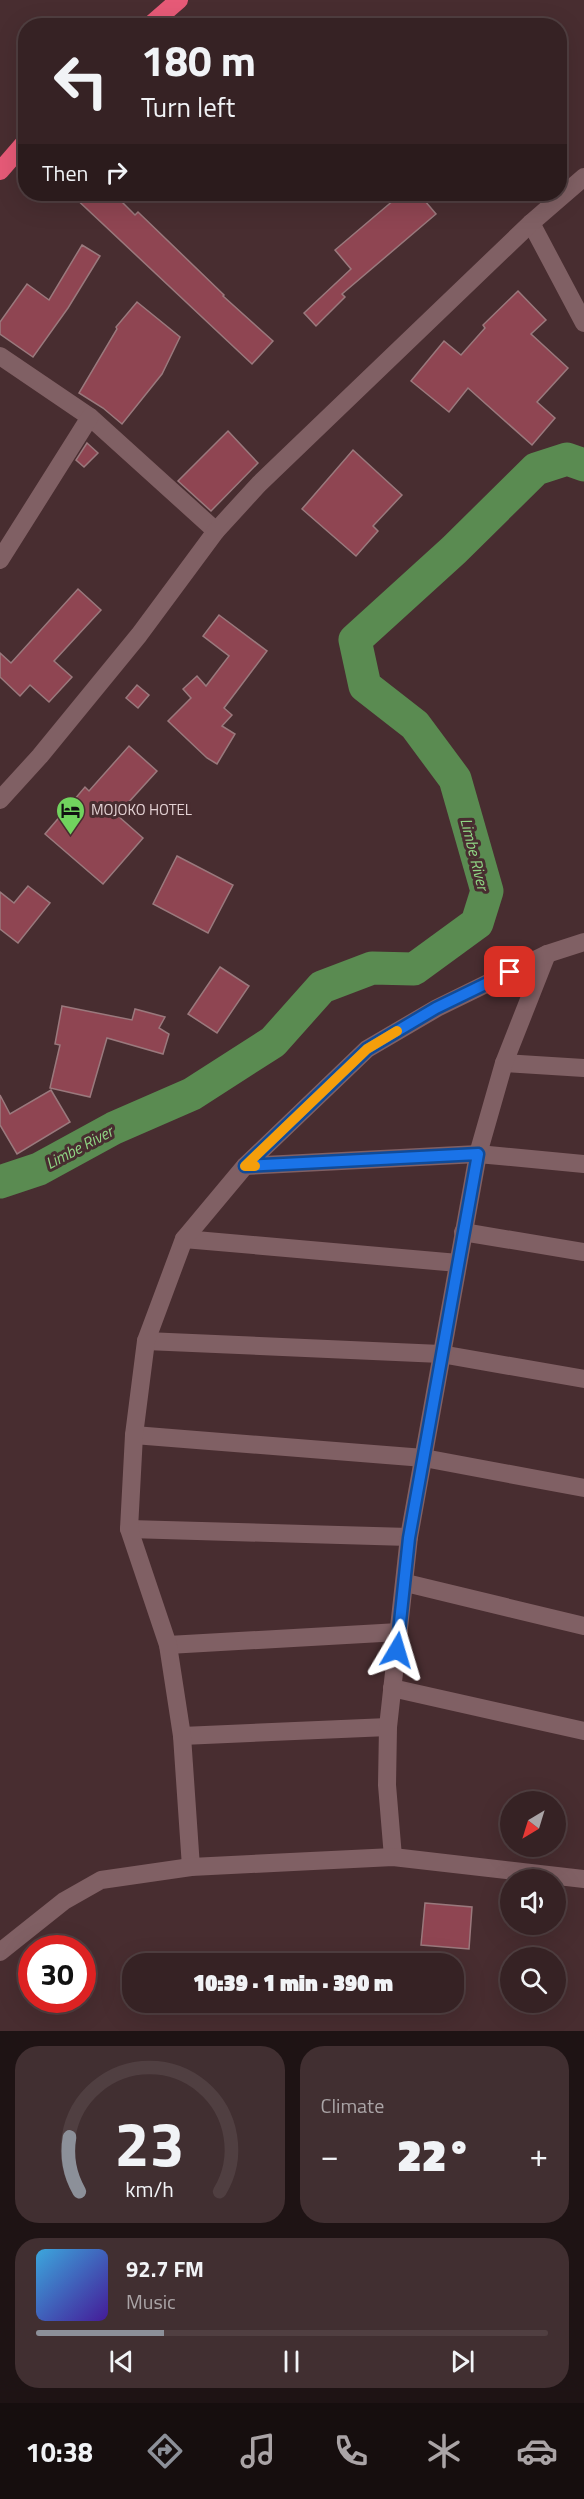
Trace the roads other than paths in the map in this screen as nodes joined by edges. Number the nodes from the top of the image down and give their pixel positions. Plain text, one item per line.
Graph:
1 (179, 0) edge
2 (158, 18) edge
3 (18, 150) edge
4 (0, 171) edge
5 (584, 177) edge
6 (567, 192) edge
7 (556, 201) edge
8 (531, 223) junction
9 (584, 323) edge
10 (0, 356) edge
11 (90, 417) junction
12 (216, 531) junction
13 (0, 560) edge
14 (0, 800) edge
15 (584, 942) edge
16 (547, 954) junction
17 (504, 1063) junction
18 (584, 1068) edge
19 (478, 1154) junction
20 (584, 1164) edge
21 (245, 1166) junction
22 (463, 1232) junction
23 (184, 1239) junction
24 (584, 1252) edge
25 (458, 1263) junction
26 (146, 1341) junction
27 (441, 1354) junction
28 (584, 1379) edge
29 (134, 1436) junction
30 (424, 1458) junction
31 (584, 1488) edge
32 (129, 1528) junction
33 (409, 1538) junction
34 (406, 1583) junction
35 (584, 1626) edge
36 (399, 1632) junction
37 (168, 1645) junction
38 (392, 1688) junction
39 (388, 1727) junction
40 (584, 1731) edge
41 (182, 1736) junction
42 (393, 1857) junction
43 (191, 1867) junction
44 (584, 1879) edge
45 (0, 1952) edge

1 - 2 highway
3 - 4 highway
5 - 6 street
7 - 8 street
8 - 9 street
8 - 12 street
10 - 11 street
11 - 12 street
11 - 13 street
12 - 14 street
15 - 16 street
16 - 17 street
16 - 21 street
17 - 18 street
17 - 19 street
19 - 20 street
19 - 21 street
19 - 22 street
21 - 23 street
22 - 24 street
22 - 25 street
23 - 25 street
23 - 26 street
25 - 27 street
26 - 27 street
26 - 29 street
27 - 28 street
27 - 30 street
29 - 30 street
29 - 32 street
30 - 31 street
30 - 33 street
32 - 33 street
32 - 37 street
33 - 34 street
34 - 35 street
34 - 36 street
36 - 37 street
36 - 38 street
37 - 41 street
38 - 39 street
38 - 40 street
39 - 41 street
39 - 42 street
41 - 43 street
42 - 43 street
42 - 44 street
43 - 45 street

